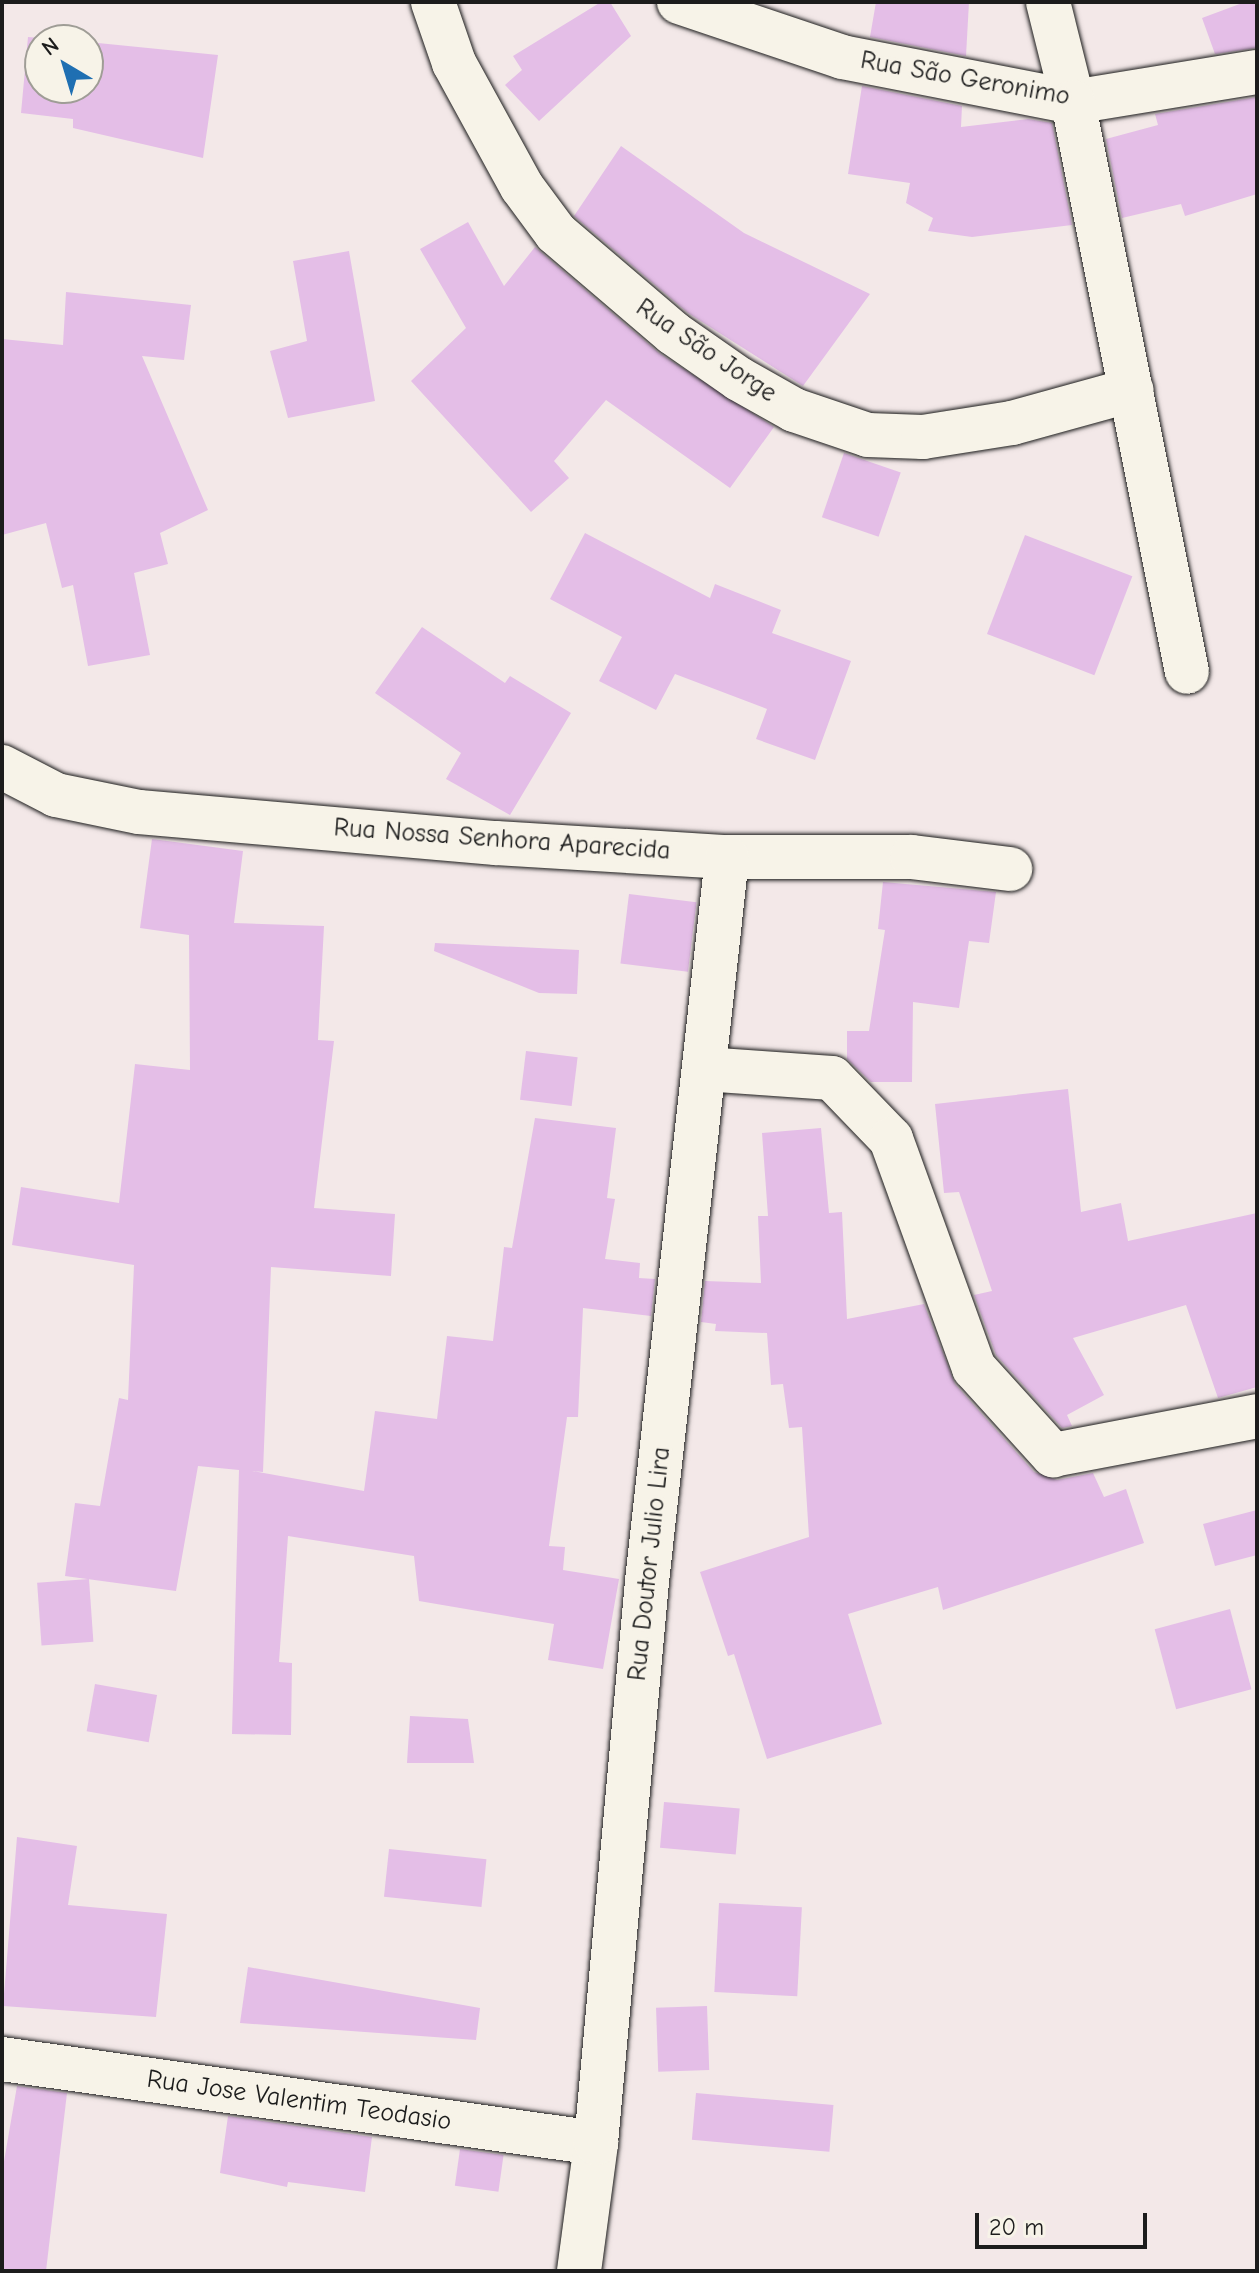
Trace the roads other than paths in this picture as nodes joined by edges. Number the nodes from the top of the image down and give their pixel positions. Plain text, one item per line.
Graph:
1 (679, 2) edge
2 (1048, 2) edge
3 (443, 5) edge
4 (1257, 72) edge
5 (1073, 102) junction
6 (1132, 390) junction
7 (1187, 672) dead end
8 (2, 767) edge
9 (727, 857) junction
10 (1010, 869) dead end
11 (704, 1069) junction
12 (1257, 1416) edge
13 (2, 2059) edge
14 (596, 2143) junction
15 (579, 2271) edge

1 - 5 street, Rua São Geronimo
2 - 5 street
3 - 6 street, Rua São Jorge
4 - 5 street, Rua São Geronimo
5 - 6 street
6 - 7 street
8 - 9 street, Rua Nossa Senhora Aparecida
9 - 10 street, Rua Nossa Senhora Aparecida
9 - 11 street, Rua Doutor Julio Lira
11 - 12 street
11 - 14 street, Rua Doutor Julio Lira
13 - 14 street, Rua Jose Valentim Teodasio
14 - 15 street, Rua Doutor Julio Lira

